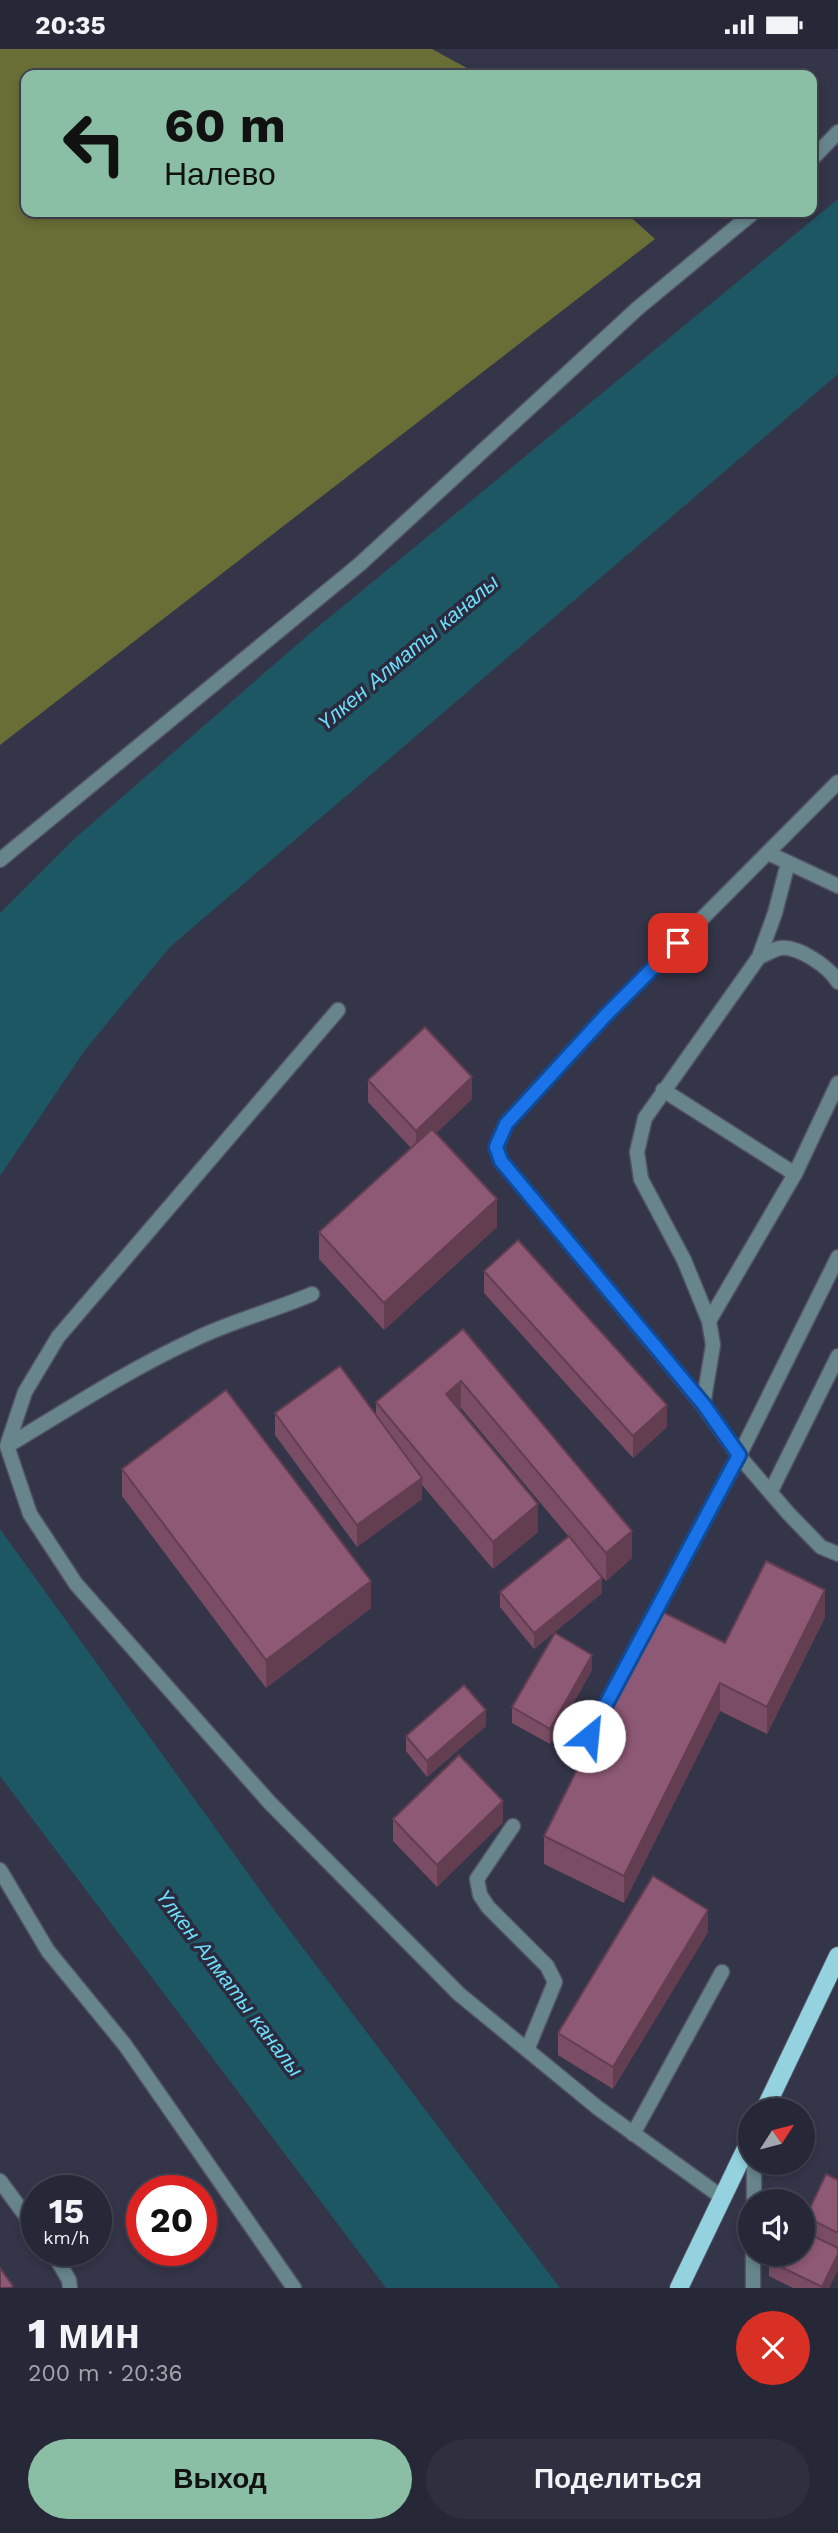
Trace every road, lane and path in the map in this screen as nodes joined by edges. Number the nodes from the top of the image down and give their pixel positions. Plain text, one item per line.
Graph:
1 (838, 132) edge
2 (817, 154) edge
3 (748, 217) edge
4 (838, 782) edge
5 (768, 853) junction
6 (0, 860) edge
7 (789, 863) junction
8 (838, 886) edge
9 (759, 957) junction
10 (838, 982) edge
11 (338, 1010) dead end
12 (838, 1083) edge
13 (663, 1090) junction
14 (795, 1174) junction
15 (838, 1257) edge
16 (312, 1294) dead end
17 (709, 1321) junction
18 (838, 1356) edge
19 (704, 1405) junction
20 (7, 1446) junction
21 (739, 1455) junction
22 (771, 1491) junction
23 (838, 1554) edge
24 (589, 1736) dead end
25 (513, 1826) dead end
26 (0, 1870) edge
27 (838, 1956) edge
28 (722, 1972) dead end
29 (527, 2050) junction
30 (770, 2098) edge
31 (633, 2134) junction
32 (738, 2166) edge
33 (0, 2181) edge
34 (723, 2197) junction
35 (21, 2209) edge
36 (61, 2266) edge
37 (753, 2266) edge
38 (70, 2288) edge
39 (294, 2288) edge
40 (679, 2288) edge
41 (753, 2288) edge

1 - 2 street
3 - 6 street
4 - 5 street
5 - 7 street
5 - 19 street
7 - 8 street
7 - 9 street
9 - 10 street
9 - 13 street
11 - 20 street
12 - 14 street
13 - 14 street
13 - 17 street
14 - 17 street
15 - 21 street
16 - 20 street
17 - 19 street
18 - 22 street
19 - 21 street
20 - 29 street
21 - 22 street
21 - 24 street
22 - 23 street
25 - 29 street
26 - 39 street
27 - 30 main road
28 - 31 street
29 - 31 street
31 - 34 street
32 - 34 main road
33 - 35 street
34 - 40 main road
36 - 38 street
37 - 41 street

